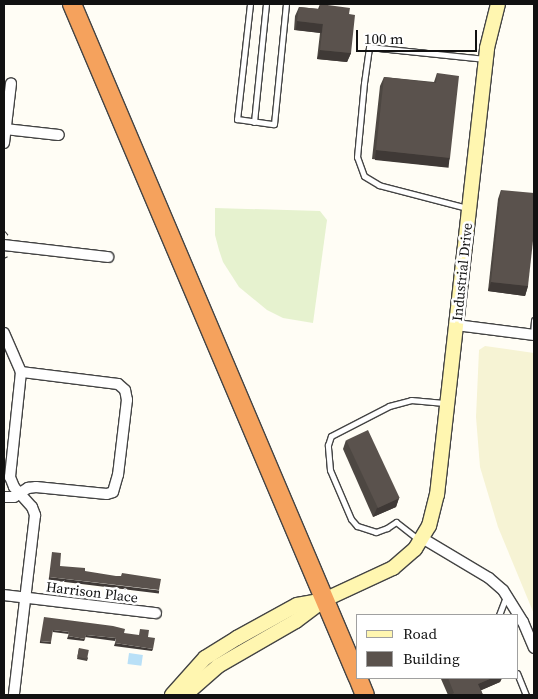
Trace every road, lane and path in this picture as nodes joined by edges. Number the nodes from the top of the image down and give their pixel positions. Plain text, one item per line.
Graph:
1 (72, 4) edge
2 (250, 4) edge
3 (266, 4) edge
4 (286, 4) edge
5 (498, 4) edge
6 (486, 59) junction
7 (11, 83) dead end
8 (254, 122) junction
9 (5, 129) junction
10 (59, 135) dead end
11 (4, 142) edge
12 (469, 208) junction
13 (5, 231) edge
14 (8, 242) edge
15 (10, 254) dead end
16 (108, 257) dead end
17 (4, 258) edge
18 (534, 320) edge
19 (456, 325) junction
20 (4, 333) edge
21 (533, 335) edge
22 (21, 372) junction
23 (447, 403) junction
24 (20, 493) junction
25 (4, 497) edge
26 (421, 540) junction
27 (4, 595) edge
28 (506, 595) junction
29 (25, 597) junction
30 (324, 600) junction
31 (156, 613) dead end
32 (499, 614) edge
33 (518, 614) edge
34 (518, 614) edge
35 (534, 648) edge
36 (356, 675) edge
37 (518, 675) edge
38 (358, 679) edge
39 (14, 695) edge
40 (172, 695) edge
41 (185, 695) edge
42 (365, 695) edge
43 (526, 695) edge

1 - 30 highway
2 - 8 lane
3 - 8 lane
4 - 8 lane
5 - 6 street, Industrial Drive
6 - 12 street, Industrial Drive
6 - 12 lane
7 - 9 street
9 - 10 street
9 - 11 street
12 - 19 street, Industrial Drive
13 - 14 path
14 - 16 street
15 - 17 path
18 - 21 lane
19 - 21 street
19 - 23 street, Industrial Drive
20 - 22 street
22 - 24 street
22 - 24 street
23 - 26 street, Industrial Drive
23 - 26 lane
24 - 25 street
24 - 29 street
26 - 28 street
26 - 30 street, Industrial Drive
27 - 29 street, Harrison Place
28 - 32 lane
28 - 34 street
29 - 31 street, Harrison Place
29 - 39 street
30 - 36 highway
30 - 40 street
30 - 41 street
33 - 35 street
37 - 43 lane
38 - 42 highway

